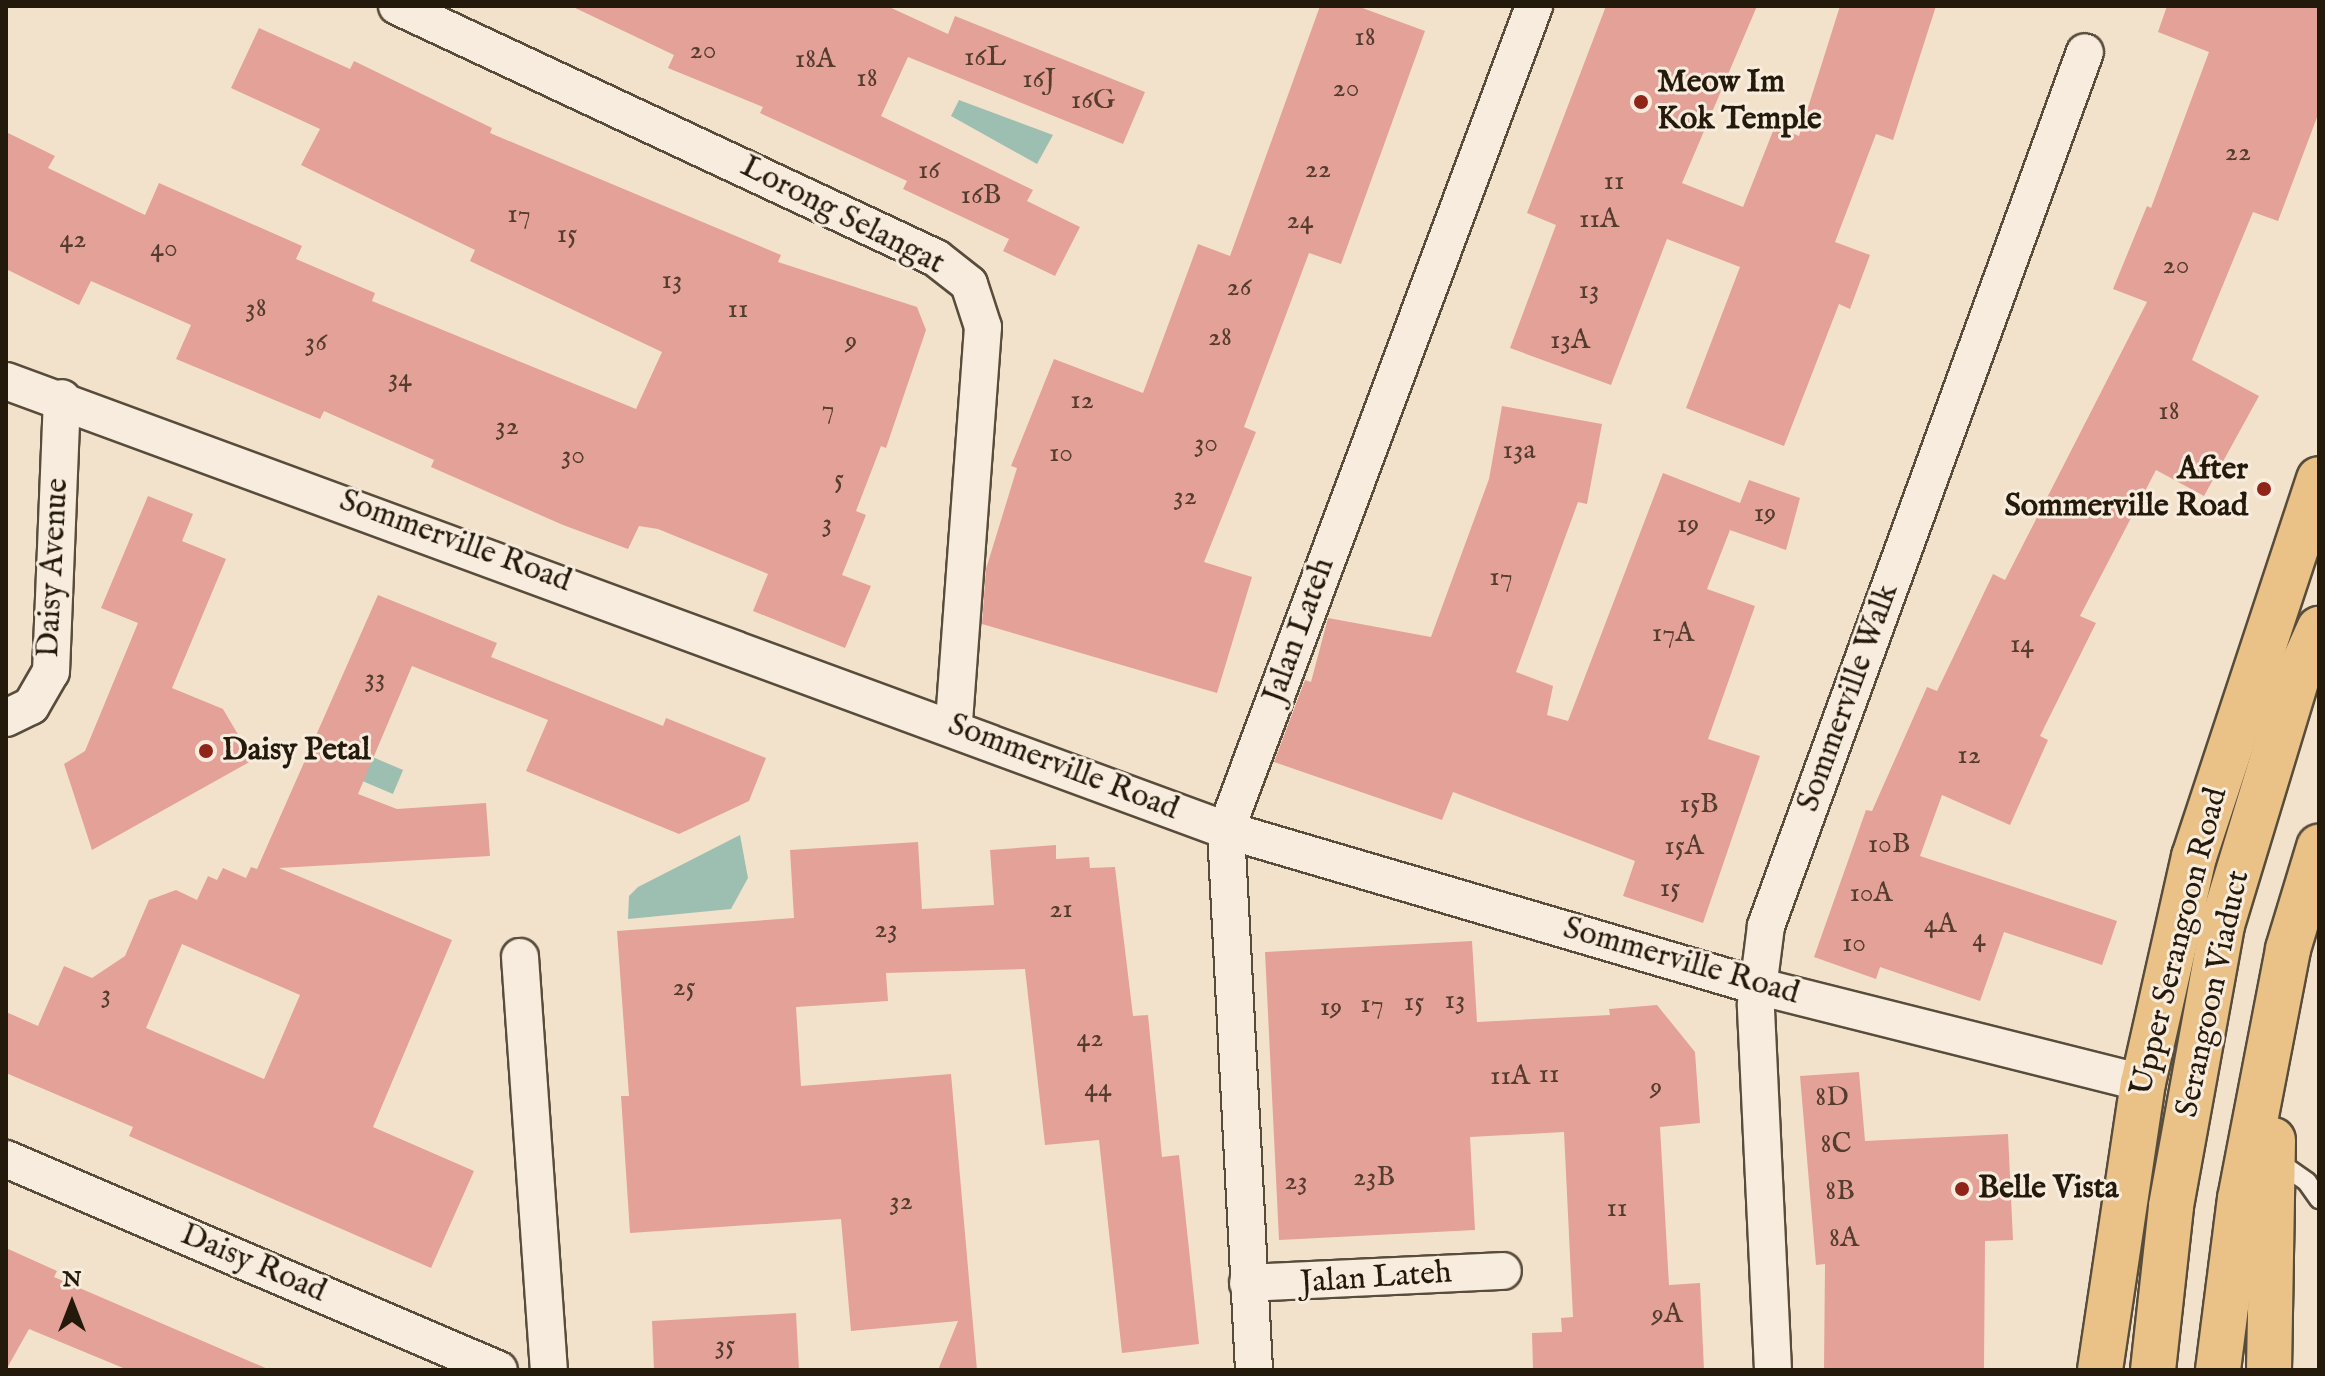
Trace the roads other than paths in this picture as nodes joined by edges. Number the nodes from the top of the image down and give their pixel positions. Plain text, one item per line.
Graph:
1 (397, 6) edge
2 (1534, 6) edge
3 (2085, 52) dead end
4 (6, 381) edge
5 (62, 398) junction
6 (2319, 479) edge
7 (2319, 629) edge
8 (6, 718) edge
9 (954, 725) junction
10 (1226, 830) junction
11 (2319, 847) edge
12 (2319, 918) edge
13 (520, 957) dead end
14 (1757, 986) junction
15 (2143, 1083) junction
16 (2270, 1156) junction
17 (6, 1159) edge
18 (2319, 1199) edge
19 (2272, 1254) junction
20 (1503, 1271) dead end
21 (1248, 1283) junction
22 (499, 1370) edge
23 (549, 1370) edge
24 (1254, 1370) edge
25 (1773, 1370) edge
26 (2100, 1370) edge
27 (2153, 1370) edge
28 (2218, 1370) edge
29 (2269, 1370) edge
30 (2296, 1370) edge

1 - 9 street, Lorong Selangat
2 - 10 street, Jalan Lateh
3 - 14 street, Sommerville Walk
4 - 5 street, Sommerville Road
5 - 8 street, Daisy Avenue
5 - 9 street, Sommerville Road
6 - 15 main road, Upper Serangoon Road
7 - 27 main road, Serangoon Viaduct
9 - 10 street, Sommerville Road
10 - 14 street, Sommerville Road
10 - 21 street, Jalan Lateh
11 - 28 main road, Serangoon Viaduct
12 - 16 main road
13 - 23 street
14 - 15 street, Sommerville Road
14 - 25 street, Sommerville Walk
15 - 26 main road, Upper Serangoon Road
16 - 18 lane
16 - 19 main road
17 - 22 street, Daisy Road
19 - 29 main road
19 - 30 main road
20 - 21 street, Jalan Lateh
21 - 24 street, Jalan Lateh

